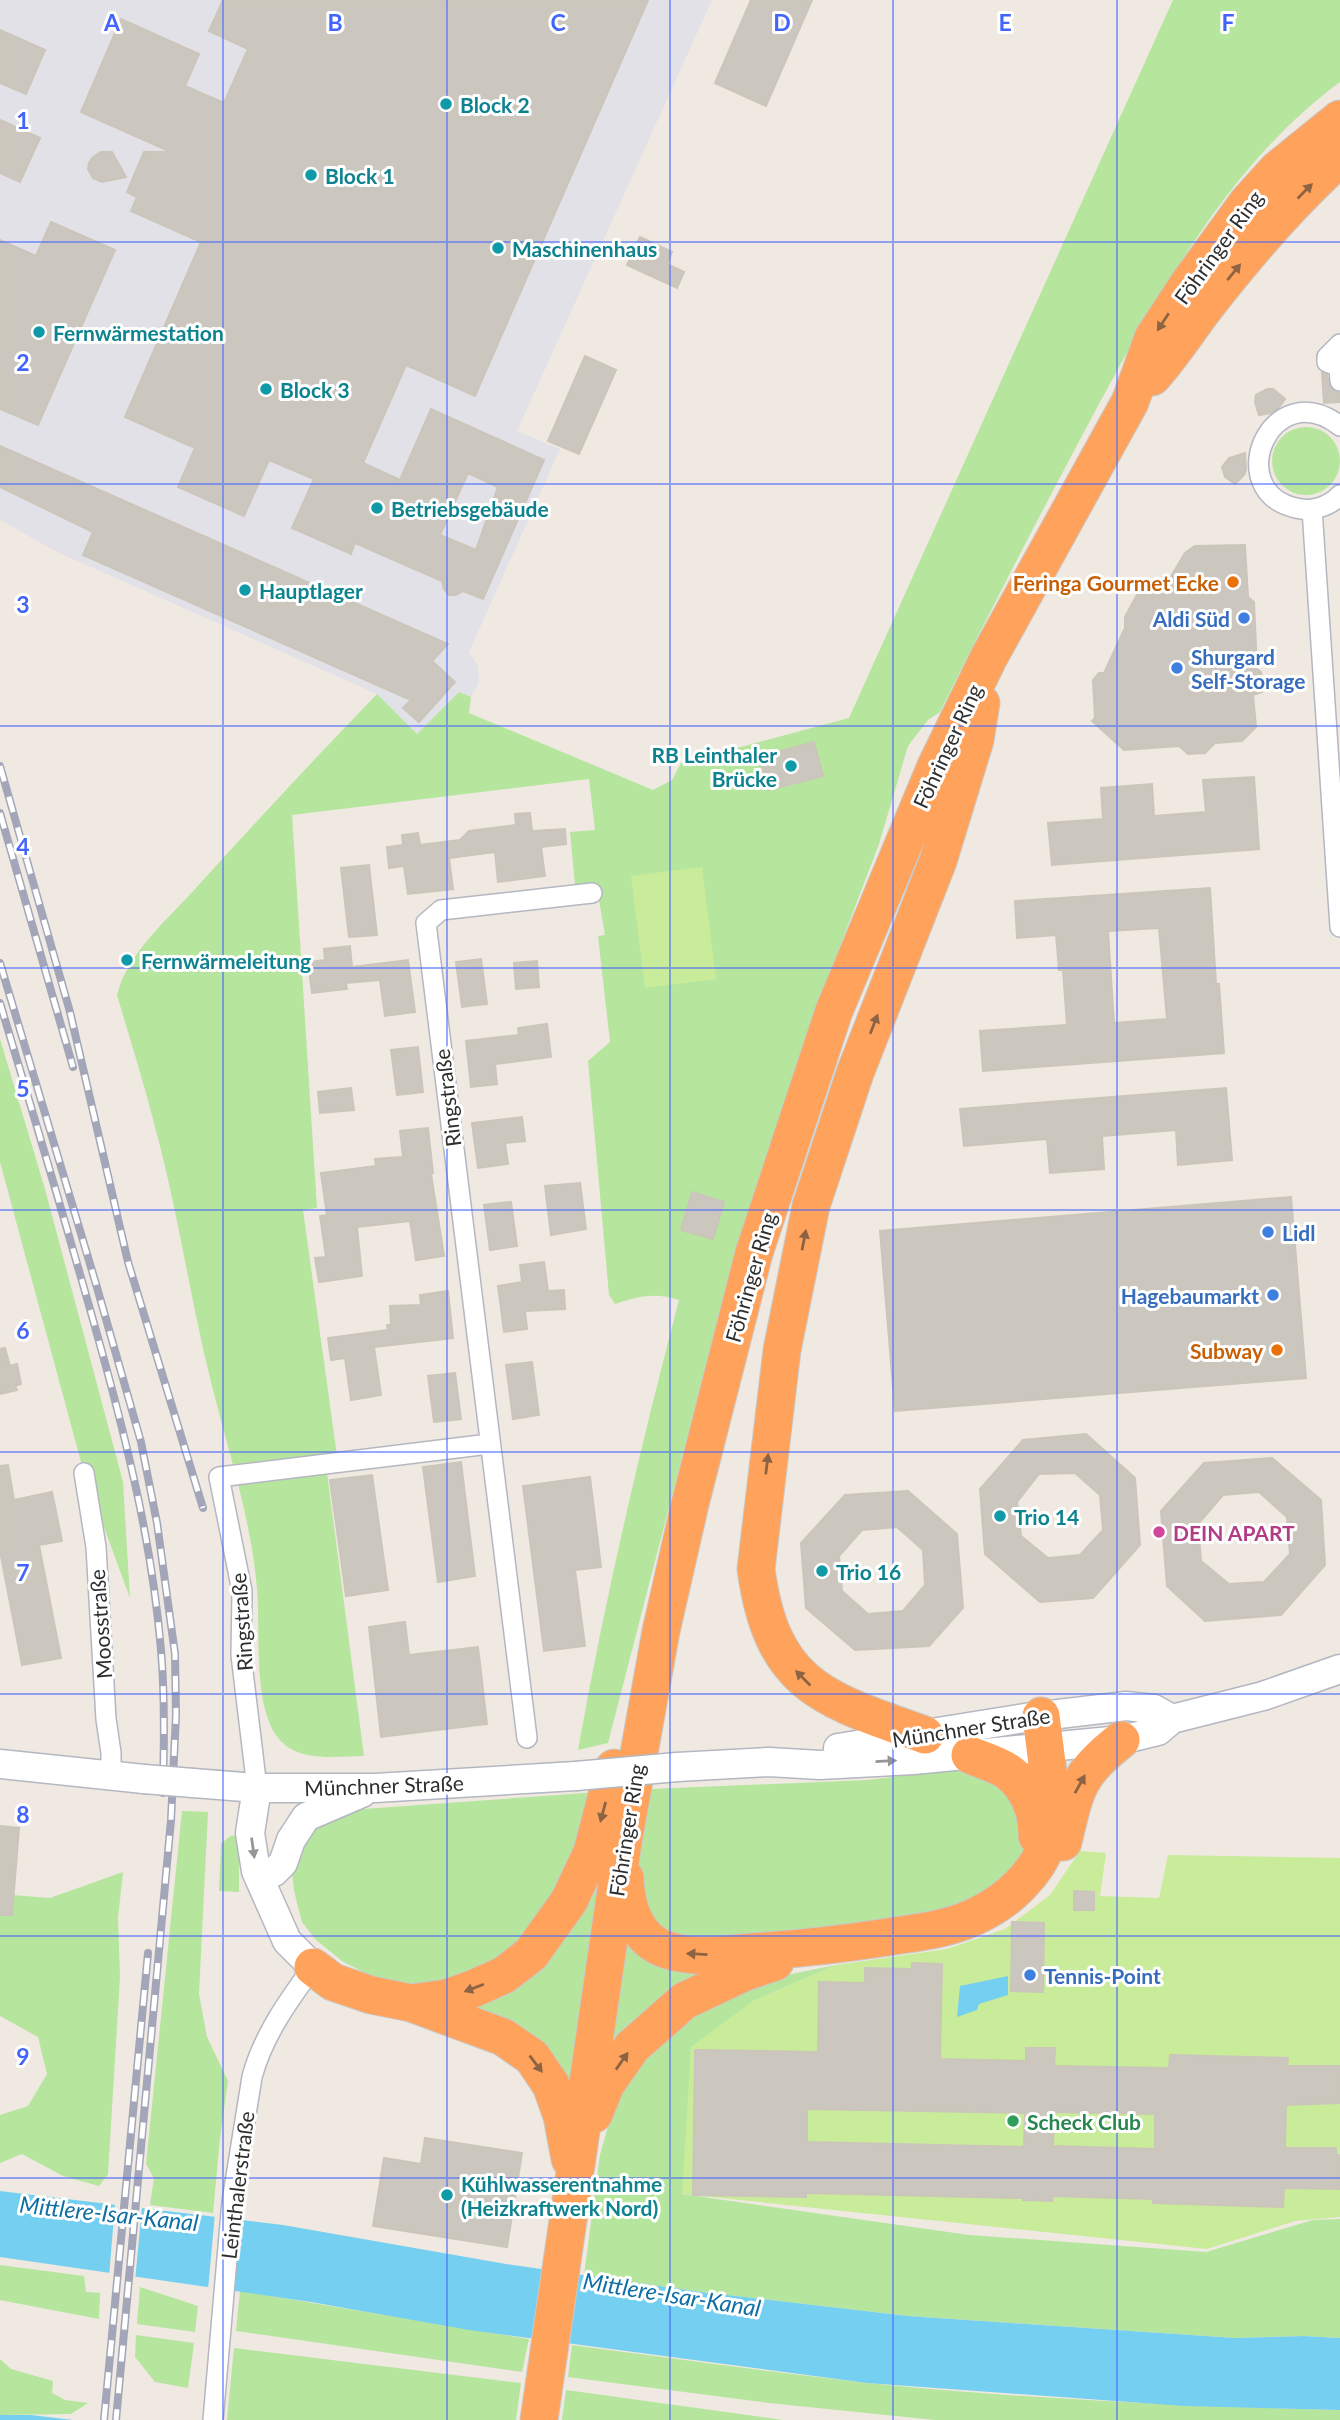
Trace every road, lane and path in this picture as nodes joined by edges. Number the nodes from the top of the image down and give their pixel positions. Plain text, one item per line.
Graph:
1 (1340, 96) edge
2 (1340, 119) edge
3 (1340, 158) edge
4 (1277, 170) junction
5 (1340, 344) edge
6 (1340, 381) edge
7 (1130, 401) junction
8 (1340, 426) edge
9 (1340, 495) edge
10 (1312, 509) junction
11 (989, 657) junction
12 (592, 893) dead end
13 (1340, 927) edge
14 (489, 1444) junction
15 (84, 1473) dead end
16 (661, 1631) junction
17 (1334, 1667) edge
18 (1124, 1723) junction
19 (1043, 1732) junction
20 (925, 1735) junction
21 (527, 1738) dead end
22 (970, 1755) junction
23 (769, 1762) junction
24 (0, 1763) edge
25 (111, 1776) junction
26 (374, 1787) junction
27 (257, 1788) junction
28 (623, 1842) junction
29 (1036, 1865) junction
30 (274, 1872) junction
31 (271, 1904) junction
32 (930, 1931) junction
33 (814, 1948) junction
34 (313, 1967) junction
35 (411, 2003) junction
36 (580, 2143) junction
37 (572, 2200) junction
38 (213, 2420) edge
39 (539, 2420) edge

1 - 4 highway
2 - 4 highway, Föhringer Ring
7 -> 3 highway, Föhringer Ring
4 -> 7 highway, Föhringer Ring
5 - 6 street
7 - 11 highway, Föhringer Ring
8 - 10 street
9 - 10 street
10 - 13 street
11 - 16 highway, Föhringer Ring
20 -> 11 highway
12 - 14 street, Ringstraße
14 - 21 street, Ringstraße
14 - 27 street, Ringstraße
15 - 25 street, Moosstraße
16 - 28 highway, Föhringer Ring
16 -> 35 highway
17 - 18 main road, Münchner Straße
18 - 19 main road, Münchner Straße
32 -> 18 highway
19 - 20 main road, Münchner Straße
19 - 22 main road, Münchner Straße
19 - 29 highway
20 - 23 main road, Münchner Straße
23 -> 22 main road, Münchner Straße
22 - 29 highway
23 - 26 main road, Münchner Straße, bridge
24 - 25 main road, Münchner Straße
25 - 27 main road, Münchner Straße, bridge
26 - 27 main road, Münchner Straße
26 - 30 main road
27 - 30 main road
27 -> 31 main road
33 -> 28 highway
28 - 36 highway, Föhringer Ring
29 - 32 highway
30 - 31 main road
31 - 34 main road
32 - 33 highway
36 -> 33 highway
34 - 35 highway
34 - 38 street, Leinthalerstraße
35 -> 37 highway
36 - 37 highway, Föhringer Ring
37 - 39 highway, Föhringer Ring

